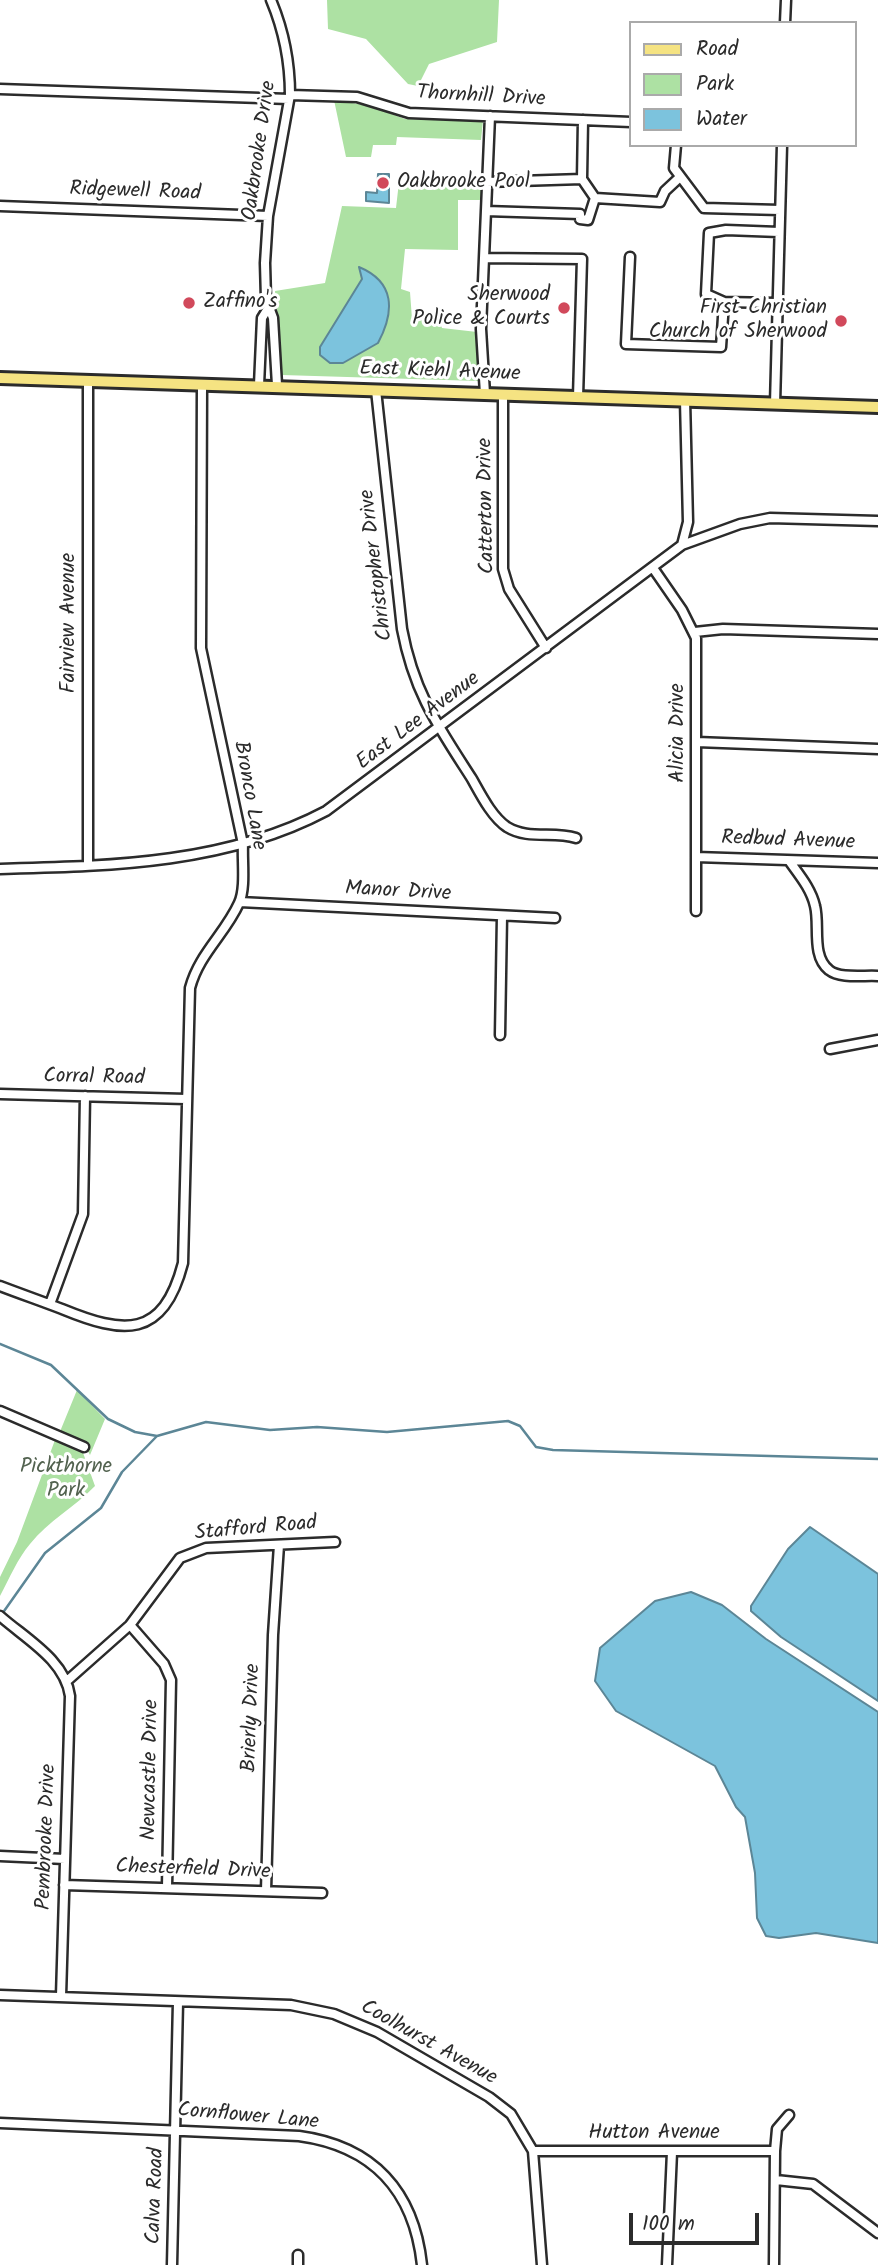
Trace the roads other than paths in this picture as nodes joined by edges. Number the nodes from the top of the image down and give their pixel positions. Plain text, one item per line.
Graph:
1 (271, 0) edge
2 (786, 0) edge
3 (786, 21) edge
4 (0, 89) edge
5 (290, 97) junction
6 (491, 116) junction
7 (583, 120) junction
8 (630, 122) edge
9 (676, 147) edge
10 (782, 147) edge
11 (680, 177) junction
12 (582, 180) junction
13 (487, 182) junction
14 (595, 198) junction
15 (0, 206) edge
16 (780, 210) junction
17 (486, 211) junction
18 (268, 216) junction
19 (779, 232) junction
20 (630, 257) dead end
21 (484, 258) junction
22 (724, 302) junction
23 (776, 303) junction
24 (267, 310) junction
25 (0, 378) edge
26 (88, 380) junction
27 (202, 385) junction
28 (259, 385) junction
29 (277, 385) junction
30 (376, 390) junction
31 (485, 394) junction
32 (503, 394) junction
33 (578, 397) junction
34 (685, 400) junction
35 (775, 404) junction
36 (878, 407) edge
37 (878, 521) edge
38 (682, 545) junction
39 (653, 568) junction
40 (695, 632) junction
41 (878, 634) edge
42 (546, 648) junction
43 (438, 730) junction
44 (697, 742) junction
45 (878, 749) edge
46 (576, 838) dead end
47 (243, 844) junction
48 (696, 857) junction
49 (790, 862) junction
50 (878, 863) edge
51 (88, 865) junction
52 (0, 869) edge
53 (240, 902) junction
54 (696, 911) dead end
55 (502, 916) junction
56 (555, 918) dead end
57 (878, 976) edge
58 (500, 1035) dead end
59 (878, 1040) edge
60 (831, 1049) dead end
61 (0, 1094) edge
62 (85, 1096) junction
63 (186, 1098) junction
64 (0, 1286) edge
65 (51, 1304) junction
66 (0, 1411) edge
67 (84, 1447) dead end
68 (335, 1542) dead end
69 (279, 1545) junction
70 (3, 1618) edge
71 (130, 1625) junction
72 (68, 1680) junction
73 (0, 1856) edge
74 (65, 1859) junction
75 (64, 1885) junction
76 (167, 1887) junction
77 (266, 1891) junction
78 (321, 1893) dead end
79 (0, 1995) edge
80 (61, 1996) junction
81 (178, 2002) junction
82 (789, 2115) dead end
83 (0, 2123) edge
84 (176, 2129) junction
85 (533, 2151) junction
86 (775, 2151) junction
87 (672, 2152) junction
88 (776, 2179) junction
89 (878, 2234) edge
90 (298, 2255) dead end
91 (172, 2265) edge
92 (298, 2265) edge
93 (422, 2265) edge
94 (542, 2265) edge
95 (667, 2265) edge
96 (774, 2265) edge

1 - 5 street, Oakbrooke Drive
2 - 3 street
4 - 5 street, Thornhill Drive
5 - 6 street, Thornhill Drive
5 - 18 street, Oakbrooke Drive
6 - 7 street, Thornhill Drive
6 - 13 street
7 - 8 street, Thornhill Drive
7 - 12 street
9 - 11 street
10 - 16 street
11 - 14 street
11 - 16 street
12 - 13 street
12 - 14 street
13 - 17 street
14 - 17 street
15 - 18 street, Ridgewell Road
16 - 19 street
17 - 21 street
18 - 24 street, Oakbrooke Drive
19 - 22 street
19 - 23 street
20 - 22 street
21 - 31 street
21 - 33 street
22 - 23 street
23 - 35 street
24 - 28 street, Oakbrooke Drive
24 - 29 street, Oakbrooke Drive
25 - 26 main road, East Kiehl Avenue
26 - 27 main road, East Kiehl Avenue
26 - 51 street, Fairview Avenue
27 - 28 main road, East Kiehl Avenue
27 - 47 street, Bronco Lane
28 - 29 main road, East Kiehl Avenue
29 - 30 main road, East Kiehl Avenue
30 - 31 main road, East Kiehl Avenue
30 - 43 street, Christopher Drive
31 - 32 main road, East Kiehl Avenue
32 - 33 main road, East Kiehl Avenue
32 - 42 street, Catterton Drive
33 - 34 main road, East Kiehl Avenue
34 - 35 main road, East Kiehl Avenue
34 - 38 street
35 - 36 main road, East Kiehl Avenue
37 - 38 street, East Lee Avenue
38 - 39 street, East Lee Avenue
39 - 40 street
39 - 42 street, East Lee Avenue
40 - 41 street
40 - 44 street, Alicia Drive
42 - 43 street, East Lee Avenue
43 - 46 street, Christopher Drive
43 - 47 street, East Lee Avenue
44 - 45 street
44 - 48 street, Alicia Drive
47 - 51 street, East Lee Avenue
47 - 53 street, Bronco Lane
48 - 49 street, Redbud Avenue
48 - 54 street, Alicia Drive
49 - 50 street, Redbud Avenue
49 - 57 street
51 - 52 street, East Lee Avenue
53 - 55 street, Manor Drive
53 - 63 street, Bronco Lane
55 - 56 street, Manor Drive
55 - 58 street
59 - 60 street
61 - 62 street, Corral Road
62 - 63 street, Corral Road
62 - 65 street
63 - 65 street, Bronco Lane
64 - 65 street
66 - 67 street
68 - 69 street, Stafford Road
69 - 71 street, Stafford Road
69 - 77 street, Brierly Drive
70 - 72 street
71 - 72 street, Stafford Road
71 - 76 street, Newcastle Drive
72 - 74 street, Pembrooke Drive
73 - 74 street
74 - 75 street, Pembrooke Drive
75 - 76 street, Chesterfield Drive
75 - 80 street, Pembrooke Drive
76 - 77 street, Chesterfield Drive
77 - 78 street, Chesterfield Drive
79 - 80 street, Coolhurst Avenue
80 - 81 street, Coolhurst Avenue
81 - 84 street, Calva Road
81 - 85 street, Coolhurst Avenue
82 - 86 street
83 - 84 street, Cornflower Lane
84 - 91 street, Calva Road
84 - 93 street, Cornflower Lane
85 - 87 street, Hutton Avenue
85 - 94 street, Coolhurst Avenue
86 - 87 street, Hutton Avenue
86 - 88 street
87 - 95 street
88 - 89 street
88 - 96 street
90 - 92 street

